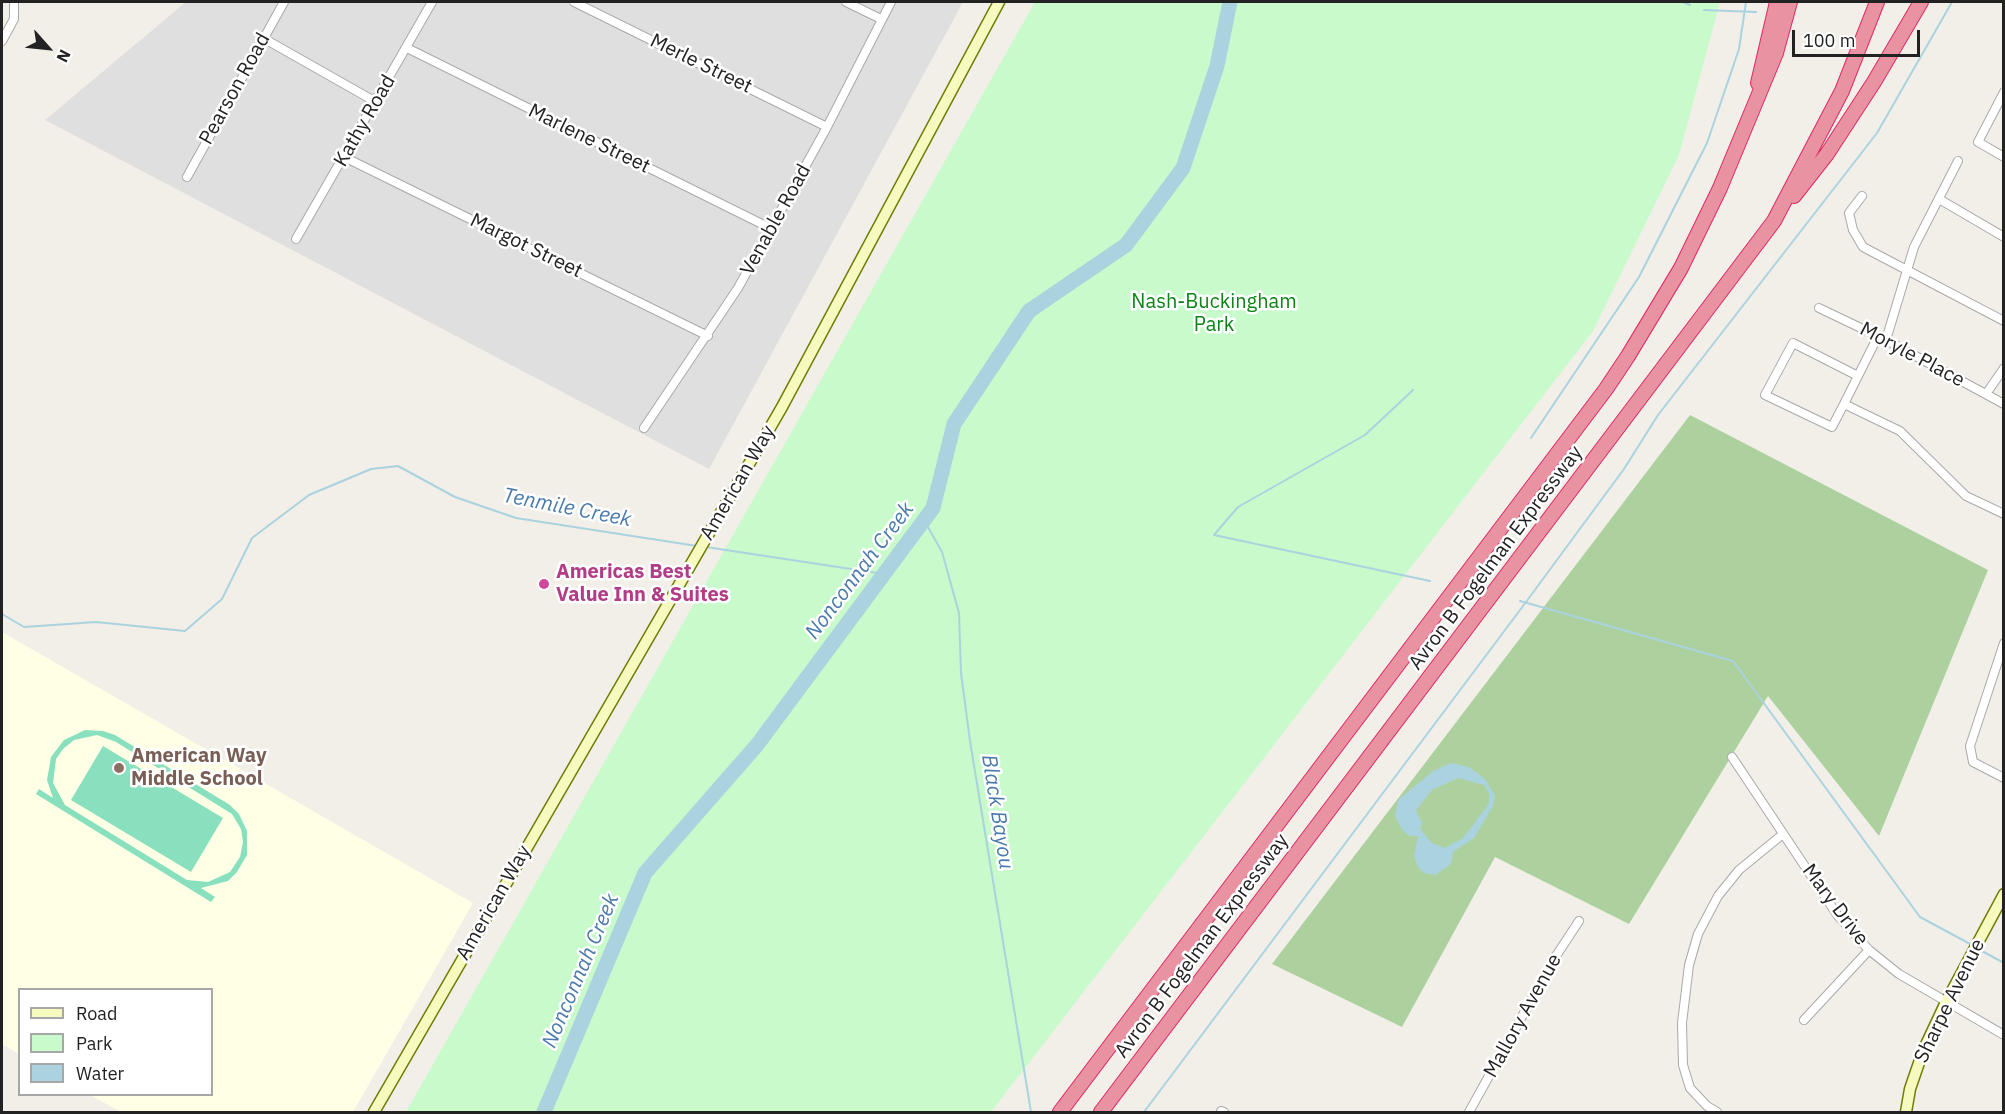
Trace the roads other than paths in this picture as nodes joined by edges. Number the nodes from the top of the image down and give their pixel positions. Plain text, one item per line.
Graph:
1 (15, 2) edge
2 (284, 2) edge
3 (432, 2) edge
4 (574, 2) edge
5 (846, 2) edge
6 (891, 2) edge
7 (999, 2) edge
8 (1777, 2) edge
9 (1790, 2) edge
10 (1877, 2) edge
11 (1921, 2) edge
12 (881, 19) junction
13 (263, 38) junction
14 (2, 41) edge
15 (407, 48) junction
16 (2004, 92) edge
17 (376, 102) junction
18 (1755, 103) junction
19 (827, 127) junction
20 (344, 157) junction
21 (2004, 157) edge
22 (1958, 161) dead end
23 (187, 177) dead end
24 (1862, 196) dead end
25 (1939, 199) junction
26 (1774, 221) junction
27 (772, 229) junction
28 (2004, 237) edge
29 (296, 239) dead end
30 (1908, 271) junction
31 (1819, 308) dead end
32 (2004, 321) edge
33 (708, 336) junction
34 (1882, 338) junction
35 (2004, 368) edge
36 (1858, 376) junction
37 (1986, 394) junction
38 (1844, 404) junction
39 (2004, 404) edge
40 (644, 428) dead end
41 (2004, 514) edge
42 (2003, 648) edge
43 (1732, 757) dead end
44 (2004, 778) edge
45 (1783, 834) junction
46 (2004, 894) edge
47 (1579, 921) dead end
48 (1869, 950) junction
49 (1946, 1002) junction
50 (1804, 1020) dead end
51 (2004, 1035) edge
52 (374, 1113) edge
53 (1060, 1113) edge
54 (1101, 1113) edge
55 (1469, 1113) edge
56 (1717, 1113) edge
57 (1906, 1113) edge

1 - 14 street
2 - 13 street, Pearson Road
3 - 15 street, Kathy Road
4 - 19 street, Merle Street
5 - 12 street
6 - 12 street, Venable Road
7 - 52 main road, American Way
8 - 18 highway
9 - 18 highway, Avron B Fogelman Expressway
10 - 26 highway, Avron B Fogelman Expressway
11 - 26 highway
12 - 19 street, Venable Road
13 - 17 street
13 - 23 street, Pearson Road
15 - 17 street, Kathy Road
15 - 27 street, Marlene Street
16 - 21 street
17 - 20 street, Kathy Road
18 - 53 highway, Avron B Fogelman Expressway
19 - 27 street, Venable Road
20 - 29 street, Kathy Road
20 - 33 street, Margot Street
22 - 25 street
24 - 30 street
25 - 28 street
25 - 30 street
26 - 54 highway, Avron B Fogelman Expressway
27 - 33 street, Venable Road
30 - 32 street
30 - 34 street
31 - 34 street, Moryle Place
33 - 40 street, Venable Road
34 - 36 street
34 - 37 street, Moryle Place
35 - 37 street
36 - 38 street
36 - 38 street
37 - 39 street, Moryle Place
38 - 41 street
42 - 44 street
43 - 45 street, Mary Drive
45 - 48 street, Mary Drive
45 - 56 street
46 - 49 main road, Sharpe Avenue
47 - 55 street, Mallory Avenue
48 - 49 street, Mary Drive
48 - 50 street
49 - 51 street, Mary Drive
49 - 57 main road, Sharpe Avenue

